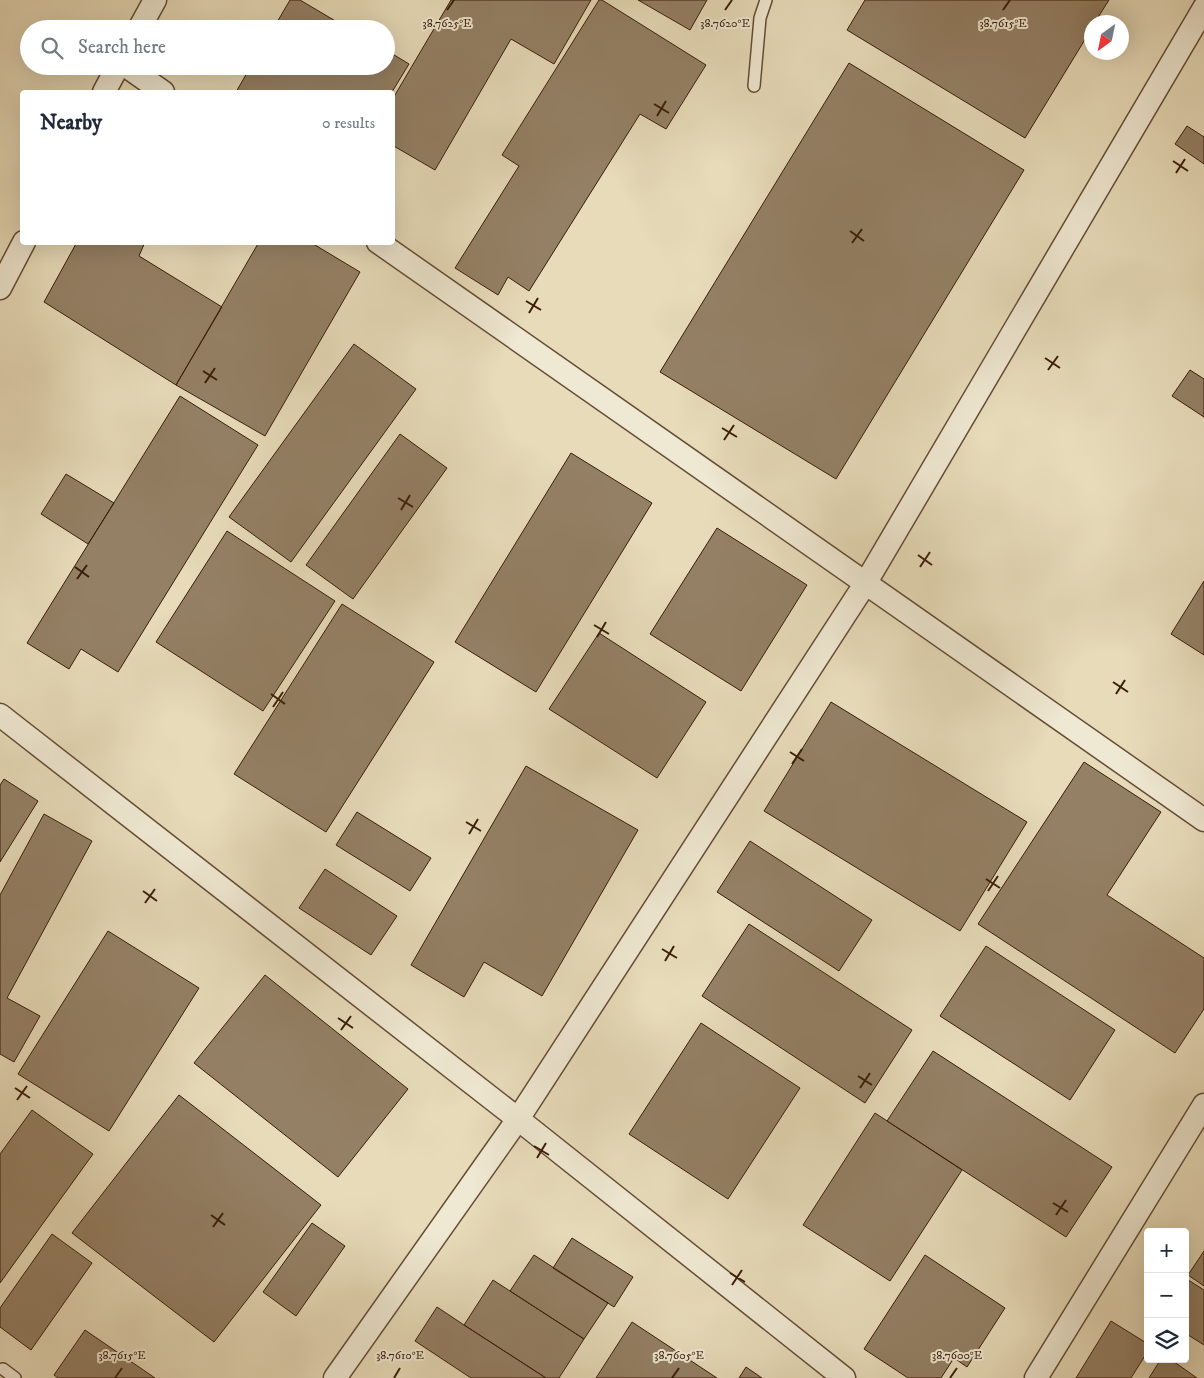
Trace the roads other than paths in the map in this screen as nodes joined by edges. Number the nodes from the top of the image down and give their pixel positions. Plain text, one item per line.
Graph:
1 (155, 0) edge
2 (766, 0) edge
3 (1204, 8) edge
4 (144, 20) edge
5 (113, 75) edge
6 (139, 75) edge
7 (754, 86) dead end
8 (105, 90) edge
9 (160, 90) edge
10 (22, 245) edge
11 (382, 245) edge
12 (0, 288) edge
13 (865, 584) junction
14 (0, 715) edge
15 (1204, 820) edge
16 (1204, 1105) edge
17 (518, 1119) junction
18 (3, 1369) dead end
19 (15, 1378) edge
20 (335, 1378) edge
21 (844, 1378) edge
22 (1036, 1378) edge

1 - 4 street
2 - 7 lane
3 - 13 street
5 - 8 street
6 - 9 street
10 - 12 street
11 - 13 street
13 - 15 street
13 - 17 street
14 - 17 street
16 - 22 street
17 - 20 street
17 - 21 street
18 - 19 lane

